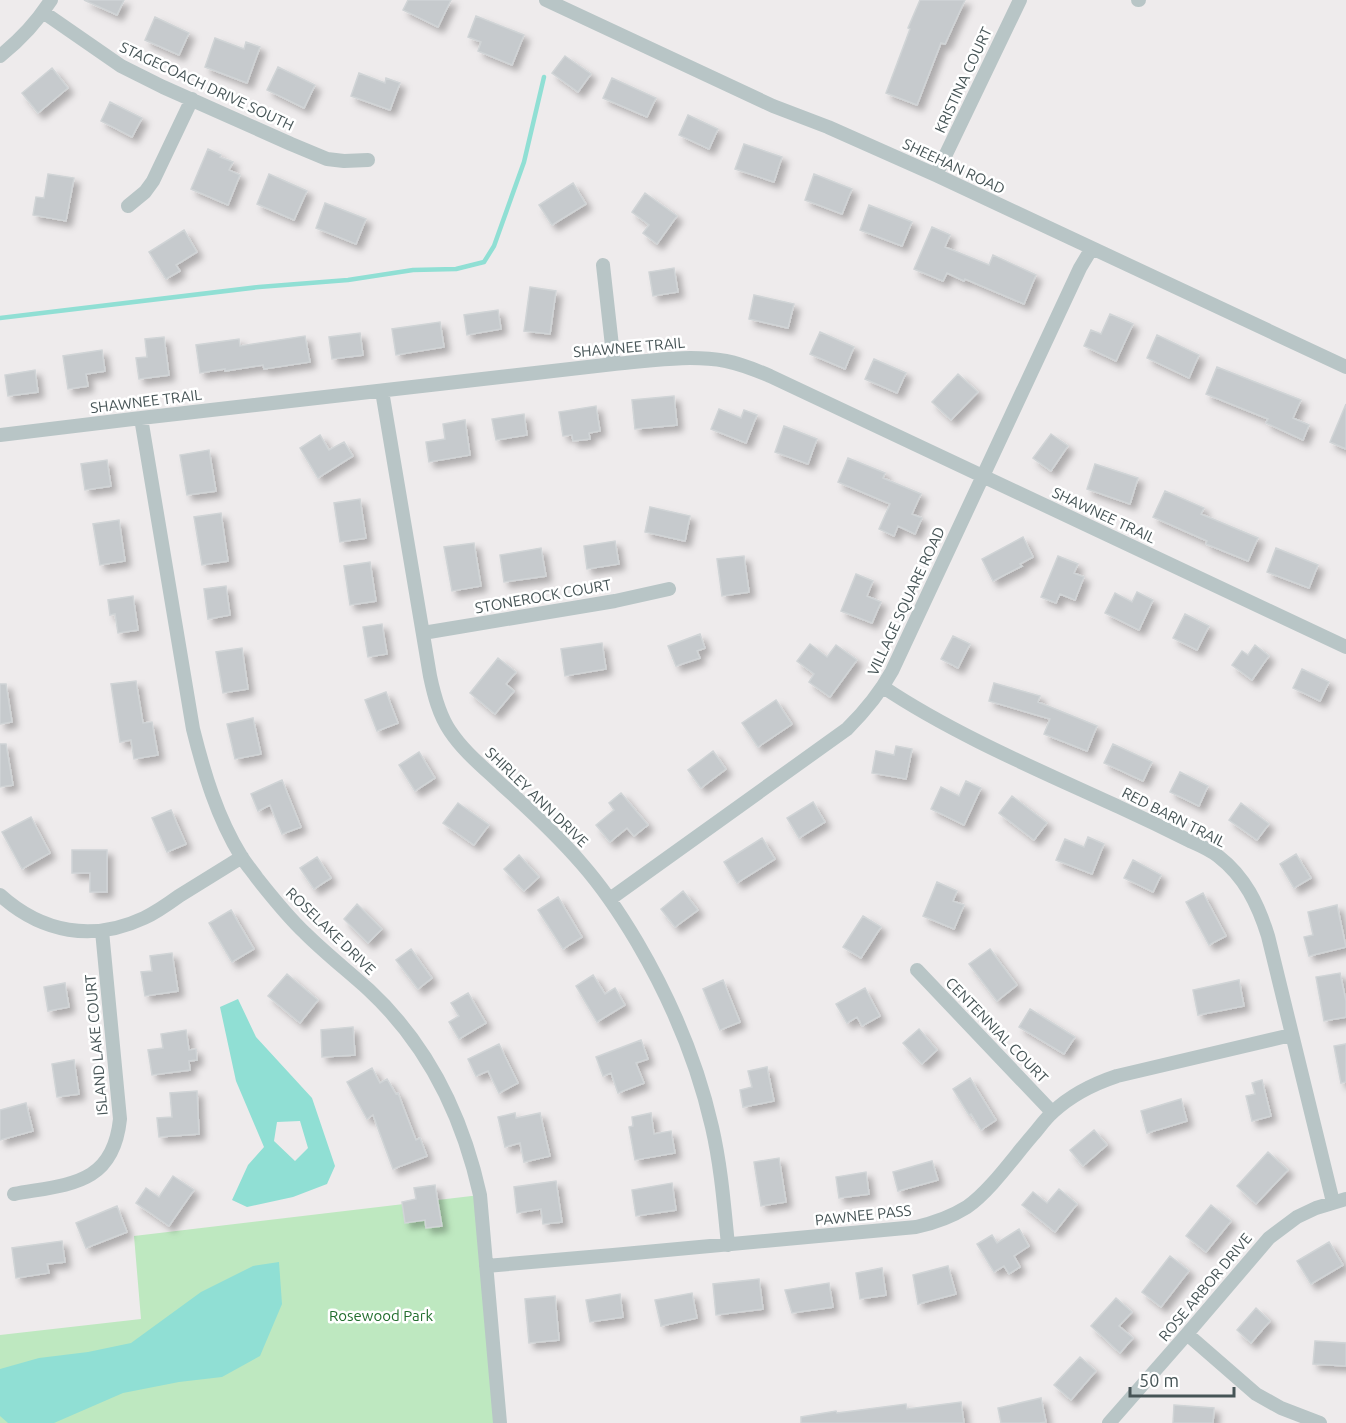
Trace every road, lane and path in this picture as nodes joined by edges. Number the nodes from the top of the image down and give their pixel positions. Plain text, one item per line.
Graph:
1 (546, 0) edge
2 (1020, 0) edge
3 (47, 6) edge
4 (0, 56) edge
5 (192, 99) junction
6 (368, 160) dead end
7 (936, 176) junction
8 (128, 206) dead end
9 (1092, 248) junction
10 (603, 265) dead end
11 (614, 364) junction
12 (1346, 367) edge
13 (382, 391) junction
14 (141, 418) junction
15 (0, 435) edge
16 (982, 477) junction
17 (669, 589) dead end
18 (423, 633) junction
19 (1346, 647) edge
20 (883, 687) junction
21 (242, 857) junction
22 (0, 895) edge
23 (610, 899) junction
24 (102, 931) junction
25 (917, 970) dead end
26 (1291, 1035) junction
27 (1052, 1112) junction
28 (14, 1194) dead end
29 (1340, 1201) edge
30 (728, 1245) junction
31 (486, 1266) junction
32 (1187, 1334) junction
33 (500, 1423) edge
34 (1109, 1423) edge
35 (1320, 1423) edge

1 - 7 street, SHEEHAN ROAD
2 - 7 street, KRISTINA COURT
3 - 4 street
3 - 5 street, STAGECOACH DRIVE SOUTH
5 - 6 street, STAGECOACH DRIVE SOUTH
5 - 8 street
7 - 9 street, SHEEHAN ROAD
9 - 12 street, SHEEHAN ROAD
9 - 16 street, VILLAGE SQUARE ROAD
10 - 11 street
11 - 13 street, SHAWNEE TRAIL
11 - 16 street, SHAWNEE TRAIL
13 - 14 street, SHAWNEE TRAIL
13 - 18 street, SHIRLEY ANN DRIVE
14 - 15 street, SHAWNEE TRAIL
14 - 21 street, ROSELAKE DRIVE
16 - 19 street, SHAWNEE TRAIL
16 - 20 street, VILLAGE SQUARE ROAD
17 - 18 street, STONEROCK COURT
18 - 23 street, SHIRLEY ANN DRIVE
20 - 23 street, VILLAGE SQUARE ROAD
20 - 26 street, RED BARN TRAIL
21 - 24 street
21 - 31 street, ROSELAKE DRIVE
22 - 24 street
23 - 30 street, SHIRLEY ANN DRIVE
24 - 28 street, ISLAND LAKE COURT
25 - 27 street, CENTENNIAL COURT
26 - 27 street, PAWNEE PASS
26 - 29 street, RED BARN TRAIL
27 - 30 street, PAWNEE PASS
29 - 32 street, ROSE ARBOR DRIVE
30 - 31 street, PAWNEE PASS
31 - 33 street, ROSELAKE DRIVE
32 - 34 street, ROSE ARBOR DRIVE
32 - 35 street

